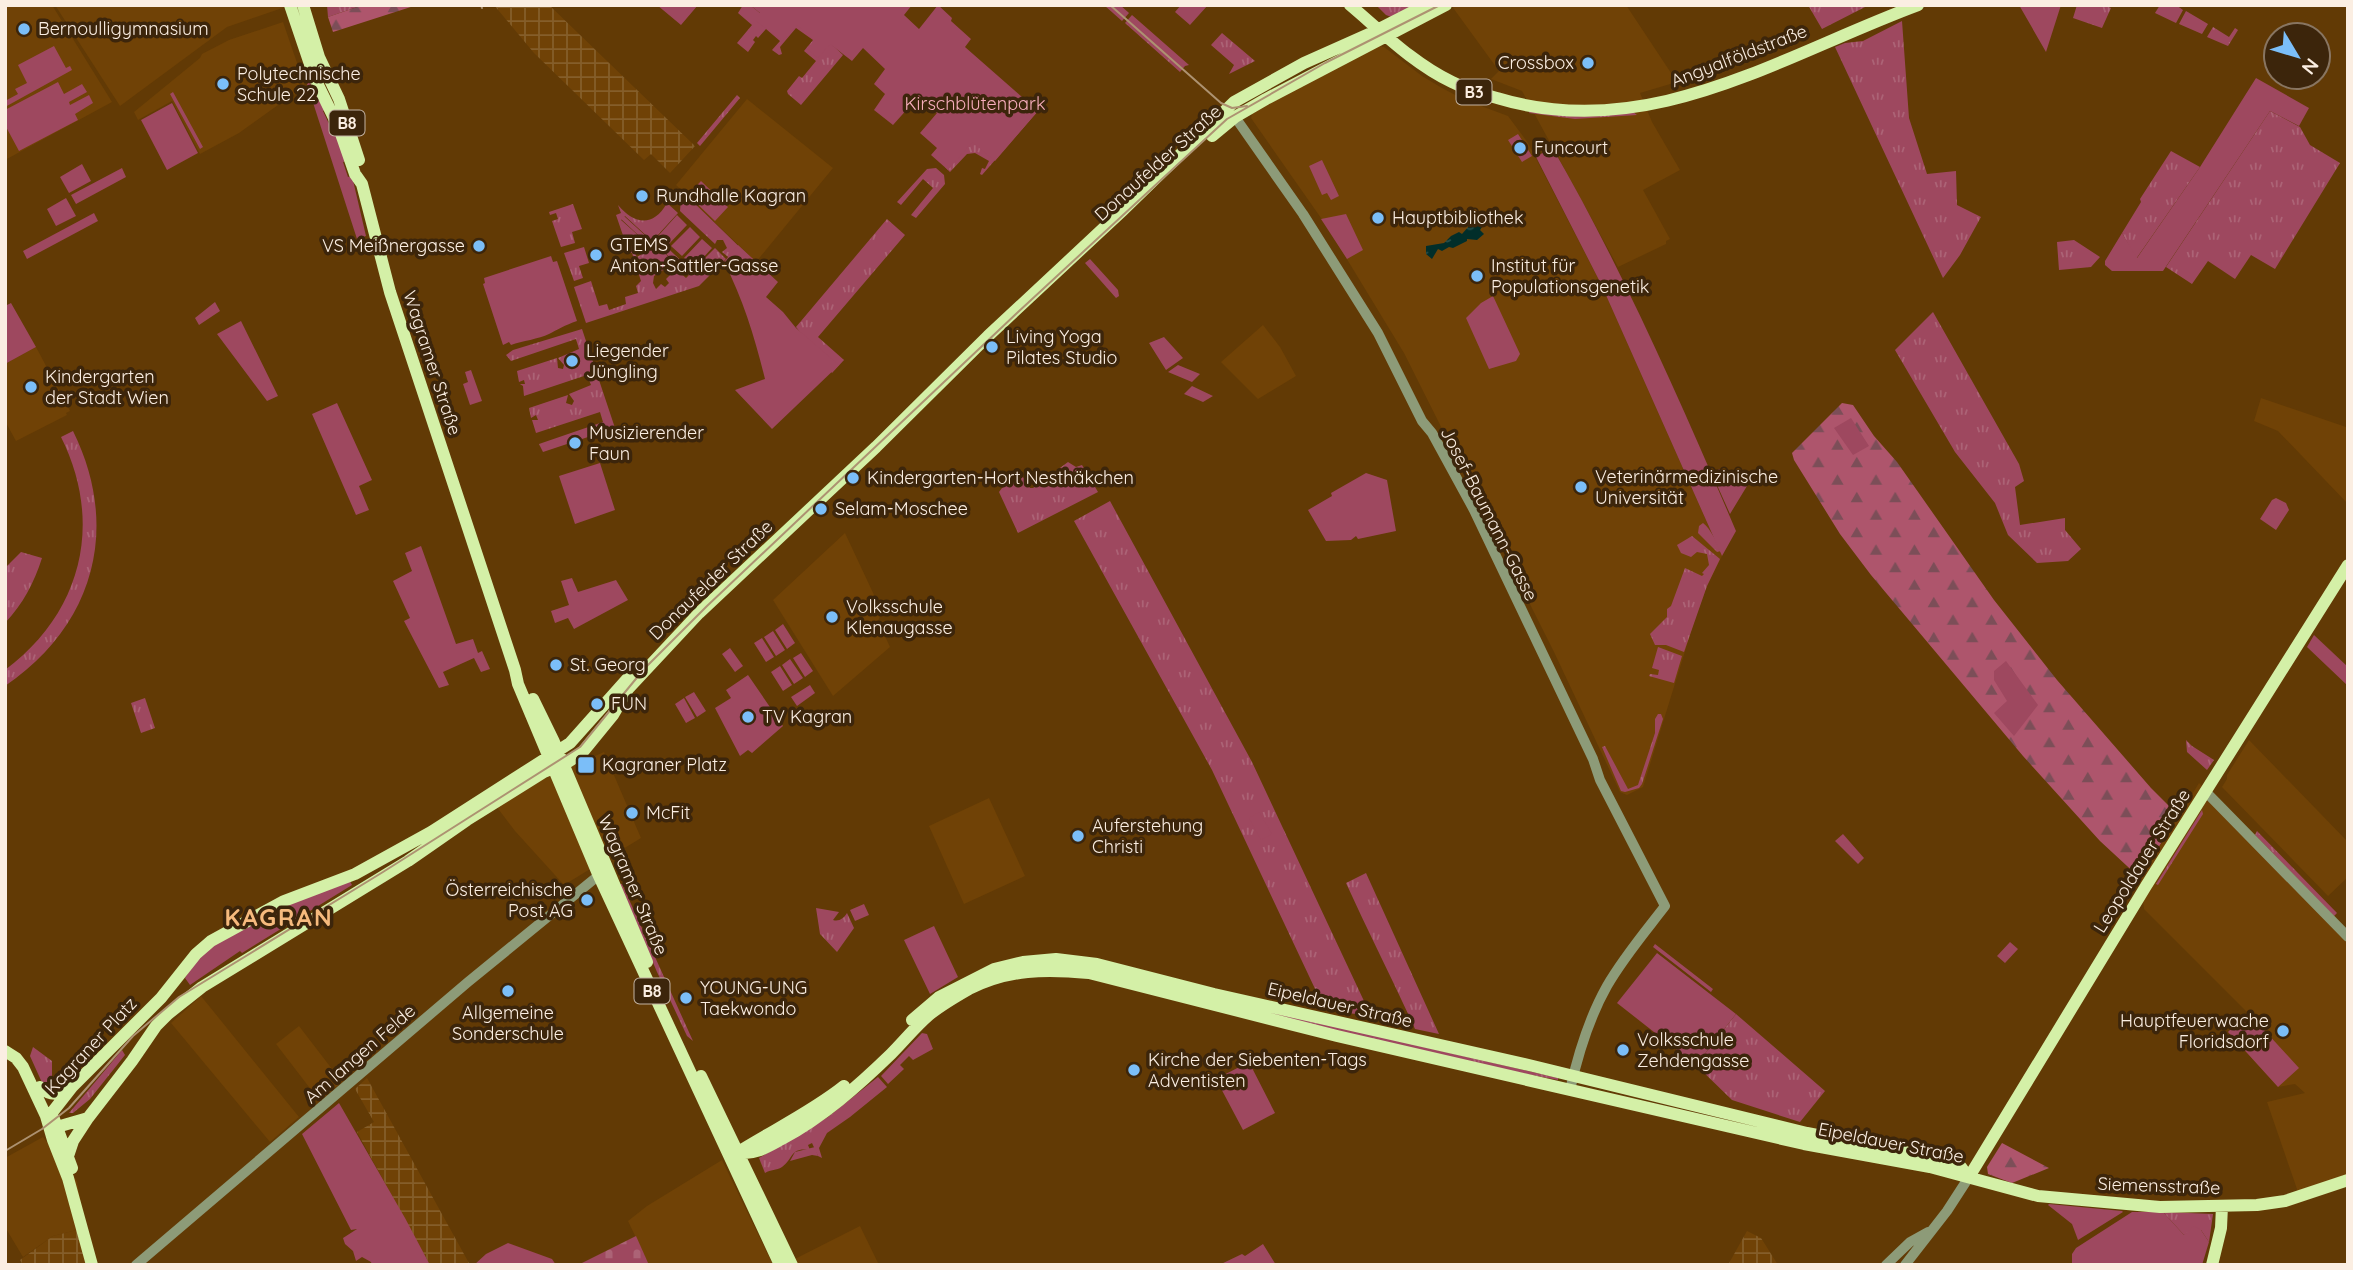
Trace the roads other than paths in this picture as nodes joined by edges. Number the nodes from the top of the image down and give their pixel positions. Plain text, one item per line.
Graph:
1 (290, 5) edge
2 (303, 5) edge
3 (1350, 5) edge
4 (1363, 5) edge
5 (1426, 5) edge
6 (1446, 5) edge
7 (1908, 5) edge
8 (1918, 5) edge
9 (1386, 30) junction
10 (1235, 117) junction
11 (362, 184) junction
12 (958, 367) junction
13 (2348, 565) edge
14 (556, 760) junction
15 (2205, 791) junction
16 (603, 872) junction
17 (2348, 937) edge
18 (5, 1043) edge
19 (5, 1051) edge
20 (1571, 1083) junction
21 (40, 1087) junction
22 (72, 1087) junction
23 (88, 1118) junction
24 (51, 1121) junction
25 (739, 1155) junction
26 (68, 1156) junction
27 (1969, 1177) junction
28 (2348, 1180) edge
29 (2222, 1206) junction
30 (81, 1219) junction
31 (1931, 1229) junction
32 (92, 1265) edge
33 (136, 1265) edge
34 (780, 1265) edge
35 (792, 1265) edge
36 (1886, 1265) edge
37 (1905, 1265) edge
38 (2212, 1265) edge

1 - 11 main road, Wagramer Straße / B8
2 - 11 main road, Wagramer Straße / B8
3 - 9 main road, B3
4 - 9 main road, B3
5 - 9 main road, Donaufelder Straße
6 - 9 main road, Donaufelder Straße
7 - 9 main road, Angyalföldstraße / B3
8 - 9 main road, Angyalföldstraße / B3
9 - 10 main road, Donaufelder Straße
9 - 12 main road, Donaufelder Straße
10 - 12 main road, Donaufelder Straße
10 - 20 street, Josef-Baumann-Gasse
11 - 14 main road, Wagramer Straße / B8
12 - 14 main road, Donaufelder Straße
13 - 15 main road, Leopoldauer Straße
14 - 16 main road, Wagramer Straße / B8
14 - 22 main road, Kagraner Platz
14 - 23 main road, Kagraner Platz
15 - 17 street
15 - 27 main road, Leopoldauer Straße
16 - 25 main road, Wagramer Straße / B8
16 - 33 street, Am langen Felde
18 - 21 main road
19 - 24 main road
20 - 25 main road, Eipeldauer Straße
20 - 27 main road, Eipeldauer Straße
21 - 22 main road
21 - 24 main road
22 - 24 main road, Kagraner Platz
23 - 24 main road, Kagraner Platz
23 - 26 main road
24 - 26 main road
24 - 30 main road
25 - 34 main road, Wagramer Straße / B8
25 - 35 main road
26 - 30 main road
27 - 29 main road, Siemensstraße
27 - 31 street
28 - 29 main road, Siemensstraße
29 - 38 main road
30 - 32 main road
31 - 36 street
31 - 37 street

